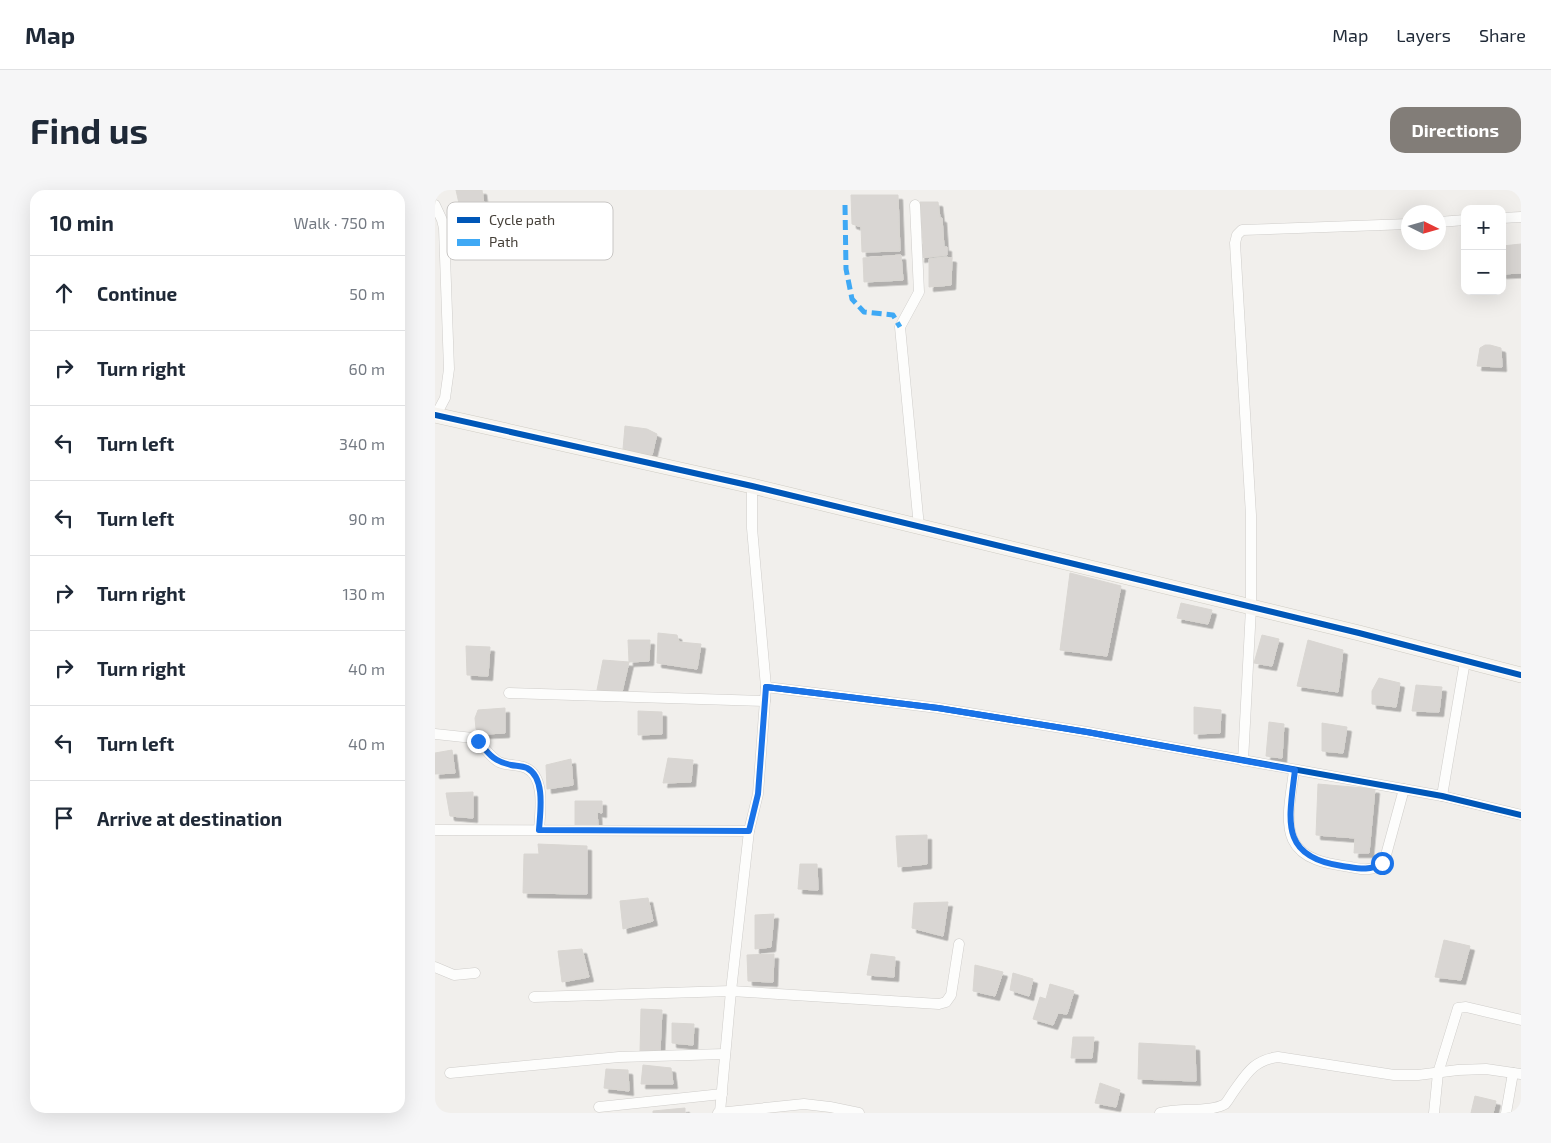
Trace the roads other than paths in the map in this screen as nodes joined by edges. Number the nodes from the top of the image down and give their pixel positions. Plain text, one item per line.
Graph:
1 (435, 205) edge
2 (915, 205) dead end
3 (1521, 217) edge
4 (1506, 218) edge
5 (1461, 220) edge
6 (1446, 221) edge
7 (1401, 224) edge
8 (435, 415) edge
9 (752, 486) junction
10 (919, 527) junction
11 (1251, 608) junction
12 (1465, 661) junction
13 (1521, 675) edge
14 (766, 687) junction
15 (509, 693) dead end
16 (765, 701) junction
17 (435, 734) edge
18 (1243, 761) junction
19 (1295, 770) junction
20 (1404, 789) junction
21 (1442, 796) junction
22 (1521, 815) edge
23 (435, 830) edge
24 (539, 830) junction
25 (749, 831) junction
26 (959, 944) dead end
27 (435, 968) edge
28 (475, 973) dead end
29 (731, 991) junction
30 (534, 997) dead end
31 (1521, 1020) edge
32 (725, 1054) junction
33 (450, 1073) dead end
34 (1438, 1073) junction
35 (1517, 1074) edge
36 (722, 1094) junction
37 (599, 1107) dead end
38 (725, 1112) edge
39 (859, 1113) edge
40 (1160, 1113) edge
41 (1434, 1113) edge
42 (1506, 1113) edge

1 - 8 street
2 - 10 street
3 - 4 street
5 - 6 street
7 - 11 street
8 - 9 street
9 - 10 street
9 - 14 street
10 - 11 street
11 - 12 street
11 - 18 street
12 - 13 street
12 - 21 street
14 - 16 street
14 - 18 street
15 - 16 street
16 - 25 street
17 - 24 street
18 - 19 street
19 - 20 street
19 - 20 street
20 - 21 street
21 - 22 street
23 - 24 street
24 - 25 street
25 - 29 street
26 - 29 street
27 - 28 street
29 - 30 street
29 - 32 street
31 - 34 street
32 - 33 street
32 - 36 street
34 - 35 street
34 - 40 street
34 - 41 street
35 - 42 street
36 - 37 street
36 - 38 street
38 - 39 street

